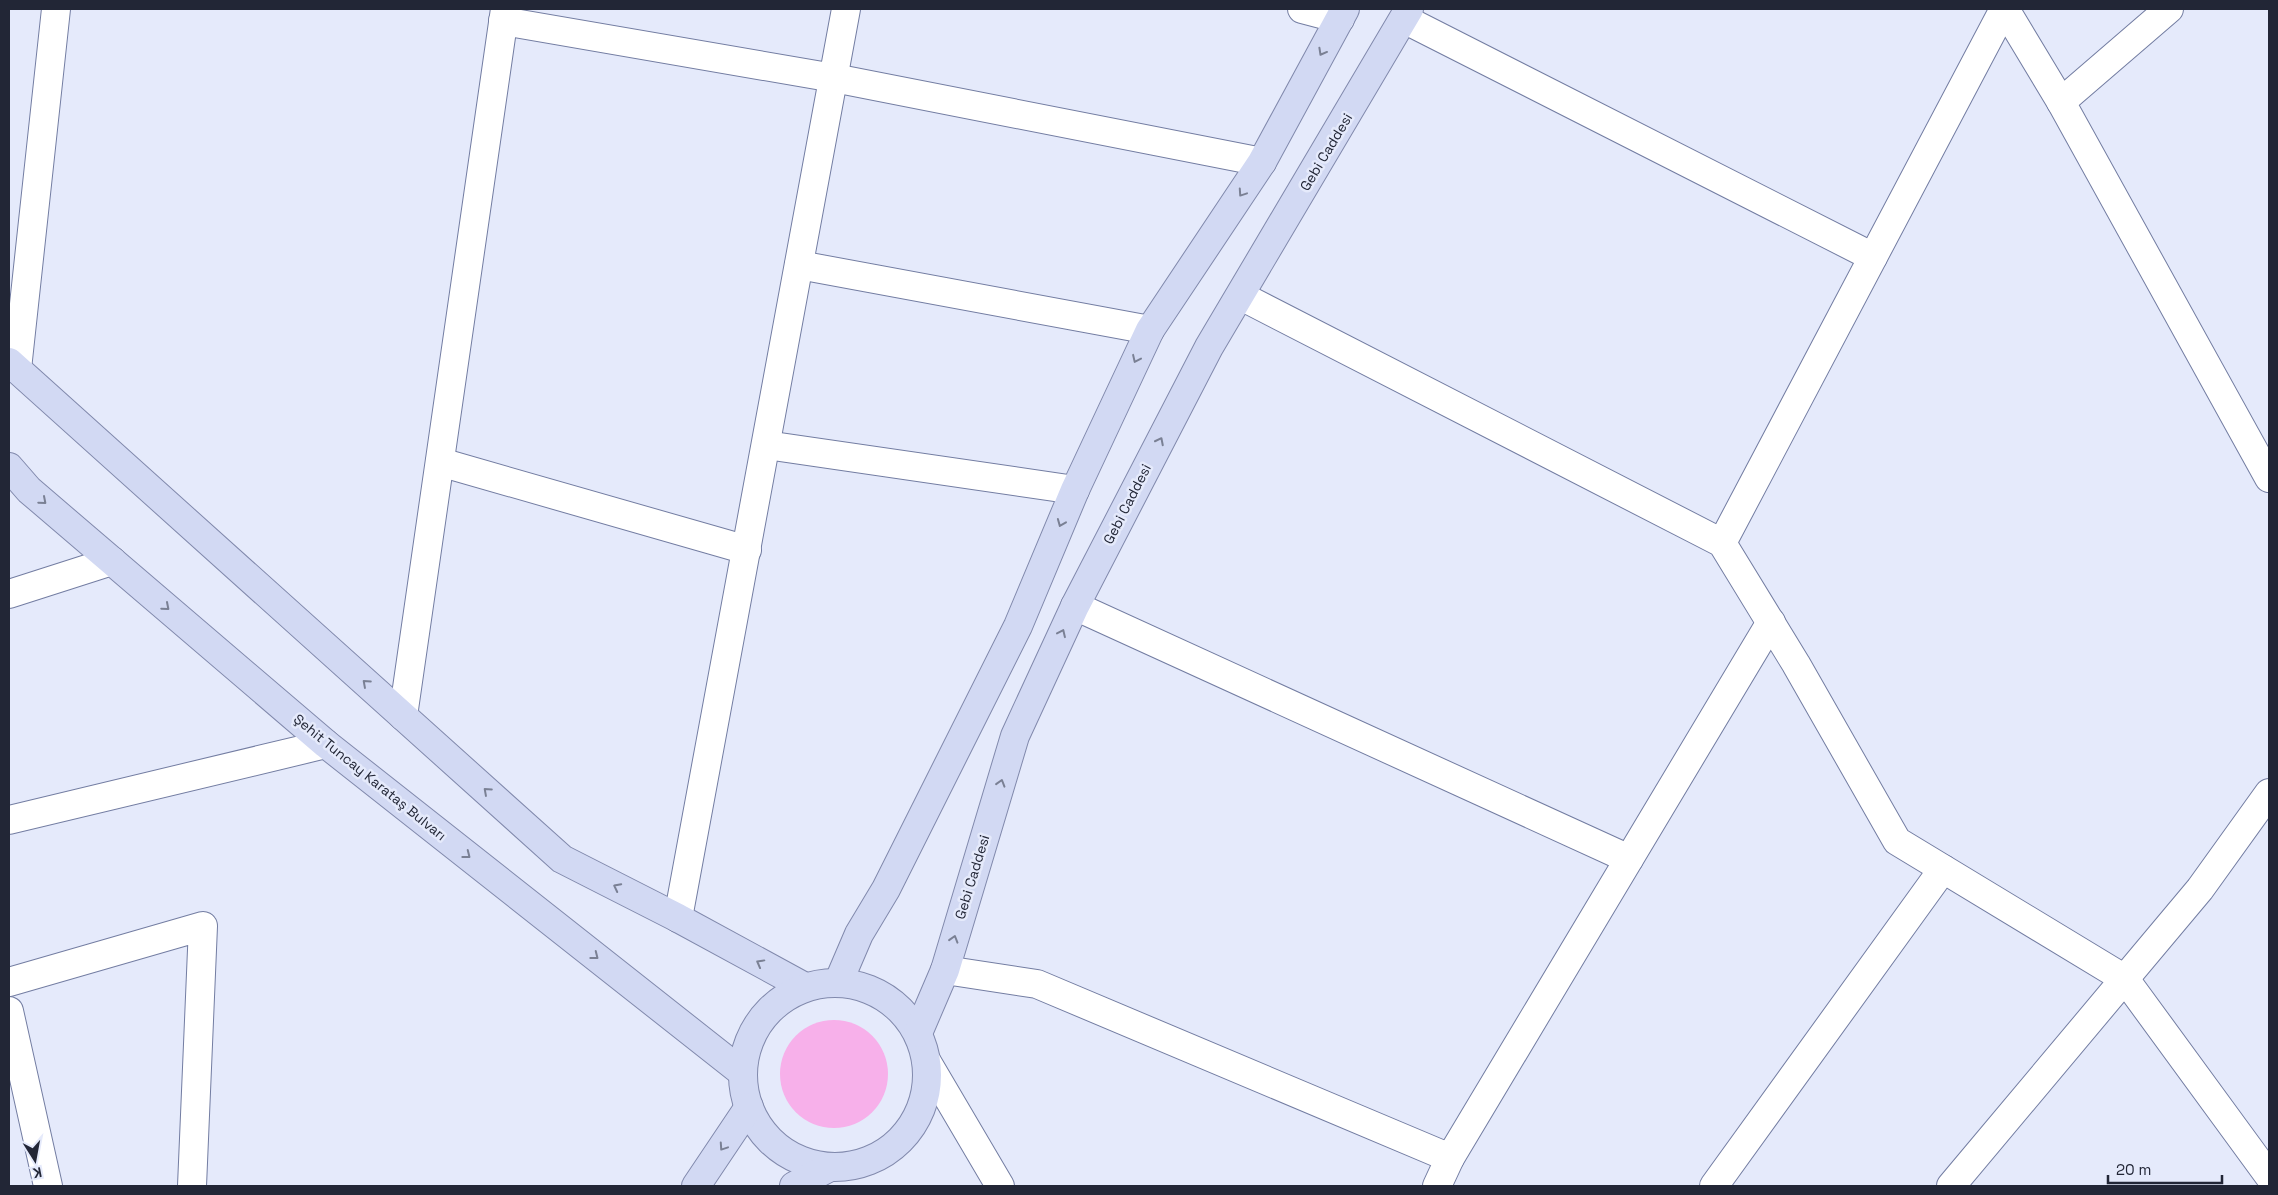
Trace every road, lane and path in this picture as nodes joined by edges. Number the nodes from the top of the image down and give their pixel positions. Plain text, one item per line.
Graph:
1 (56, 9) edge
2 (846, 9) edge
3 (1302, 9) edge
4 (2004, 9) edge
5 (2169, 9) edge
6 (1343, 14) edge
7 (1406, 14) edge
8 (504, 15) edge
9 (834, 78) junction
10 (2061, 102) junction
11 (1262, 162) junction
12 (1873, 257) junction
13 (800, 265) junction
14 (1241, 296) junction
15 (1150, 330) junction
16 (13, 366) edge
17 (766, 445) junction
18 (440, 462) junction
19 (9, 467) edge
20 (2269, 478) edge
21 (1075, 490) junction
22 (1722, 543) junction
23 (747, 550) junction
24 (112, 561) junction
25 (9, 594) edge
26 (1074, 606) junction
27 (1771, 622) junction
28 (403, 716) junction
29 (326, 744) junction
30 (2269, 793) edge
31 (9, 820) edge
32 (1629, 859) junction
33 (1943, 869) junction
34 (678, 918) junction
35 (945, 970) junction
36 (2125, 979) junction
37 (9, 982) edge
38 (838, 984) junction
39 (803, 986) junction
40 (9, 1012) edge
41 (918, 1033) junction
42 (927, 1062) junction
43 (743, 1073) junction
44 (749, 1107) junction
45 (1450, 1158) junction
46 (830, 1167) junction
47 (2269, 1176) edge
48 (48, 1186) edge
49 (192, 1186) edge
50 (696, 1186) edge
51 (794, 1186) edge
52 (1000, 1186) edge
53 (1437, 1186) edge
54 (1714, 1186) edge
55 (1951, 1186) edge

1 - 16 street
2 - 9 street
3 - 6 street
4 - 10 street
4 - 12 street
5 - 10 street
6 -> 11 main road
7 - 12 street
7 - 14 main road, Gebi Caddesi
8 - 9 street
8 - 18 street
9 - 11 street
9 - 13 street
10 - 20 street
11 -> 15 main road
12 - 22 street
13 - 15 street
13 - 17 street
14 - 22 street
26 -> 14 main road, Gebi Caddesi
15 -> 21 main road
28 -> 16 main road
17 - 21 street
17 - 23 street
18 - 23 street
18 - 28 street
19 -> 24 main road, Şehit Tuncay Karataş Bulvarı
21 -> 38 main road
22 - 27 street
23 - 34 street
24 - 25 street
24 -> 29 main road, Şehit Tuncay Karataş Bulvarı
26 - 32 street
35 -> 26 main road, Gebi Caddesi
27 - 32 street
27 - 33 street
34 -> 28 main road
29 - 31 street
29 -> 43 main road, Şehit Tuncay Karataş Bulvarı
30 - 36 street
32 - 45 street
33 - 36 street
33 - 54 street
39 -> 34 main road
35 - 41 main road, Gebi Caddesi
35 - 45 street
36 - 47 street
36 - 55 street
37 - 49 street
38 - 39 main road
38 - 41 main road
39 - 43 main road
40 - 48 street
41 - 42 main road
42 - 46 main road
42 - 52 street
43 - 44 main road
44 - 46 main road
44 -> 50 main road
45 - 53 street
46 - 51 main road

